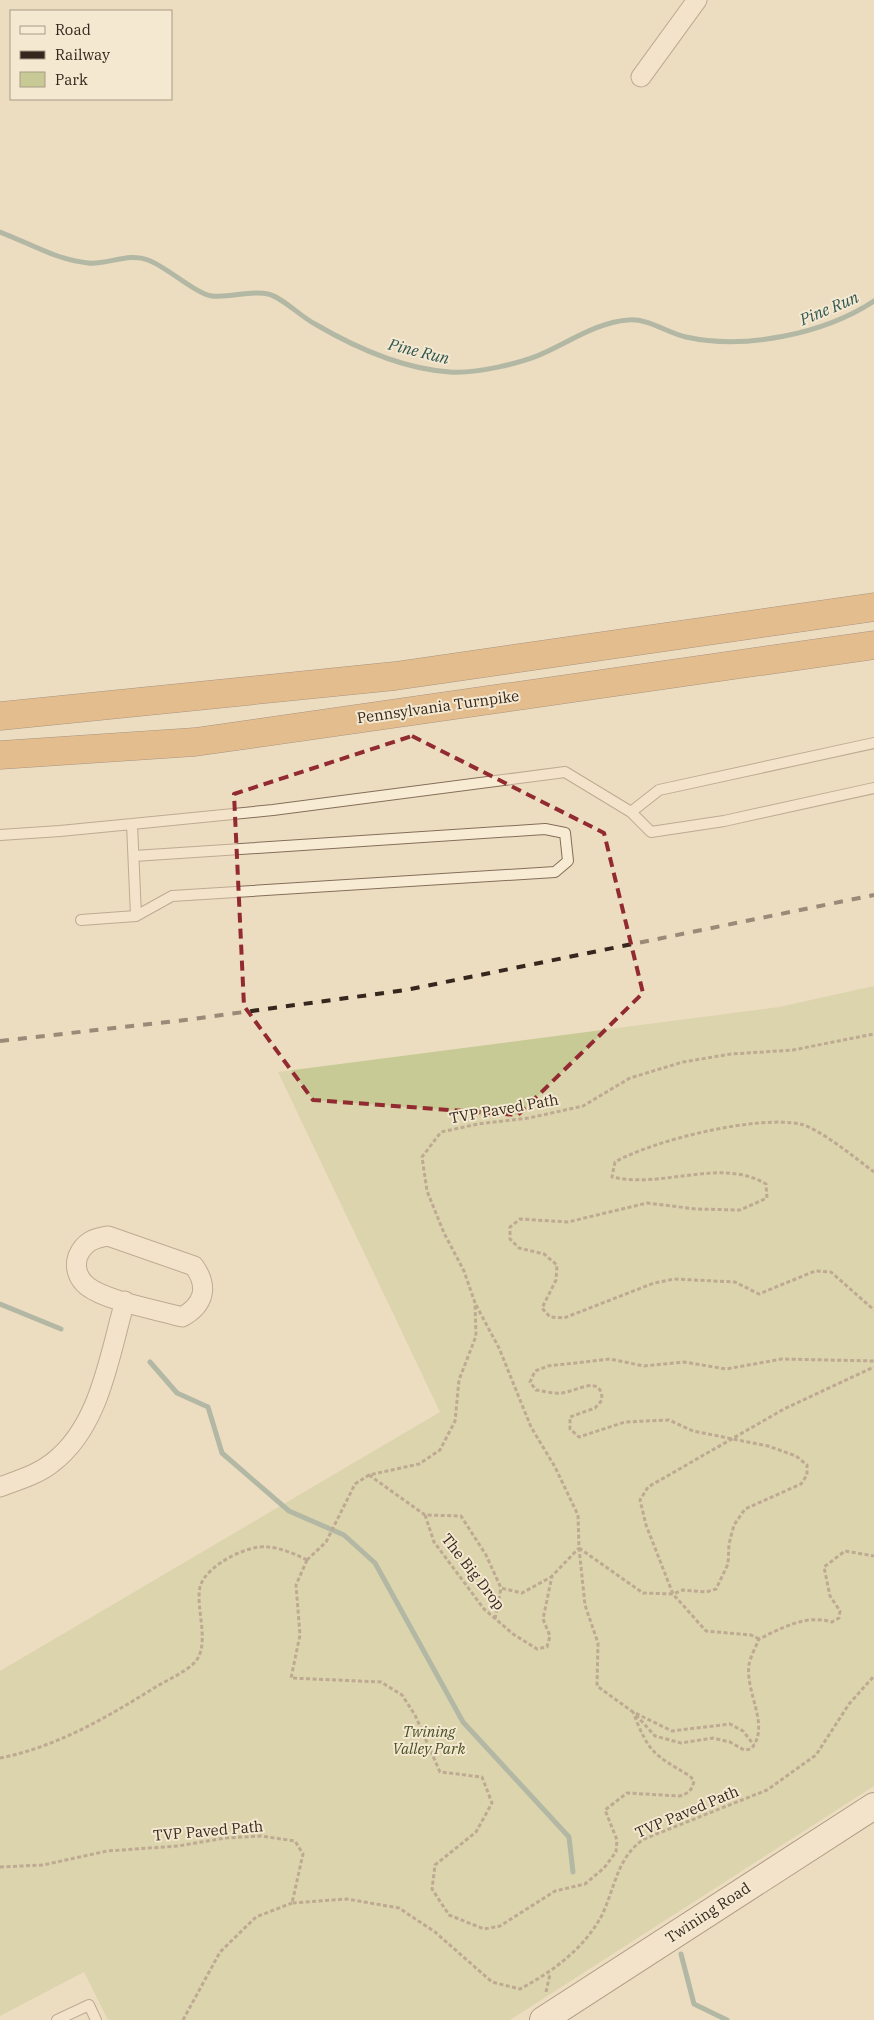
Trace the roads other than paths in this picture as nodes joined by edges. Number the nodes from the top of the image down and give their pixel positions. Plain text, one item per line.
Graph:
1 (697, 0) edge
2 (641, 78) dead end
3 (874, 607) edge
4 (874, 645) edge
5 (0, 716) edge
6 (874, 743) edge
7 (0, 755) edge
8 (874, 788) edge
9 (631, 812) junction
10 (132, 824) junction
11 (0, 834) edge
12 (134, 856) junction
13 (136, 916) junction
14 (81, 920) dead end
15 (125, 1301) junction
16 (0, 1487) edge
17 (874, 1806) edge
18 (58, 2020) edge
19 (96, 2020) edge
20 (543, 2020) edge

1 - 2 street
3 - 5 highway
4 - 7 highway, Pennsylvania Turnpike
6 - 9 lane
8 - 9 lane
9 - 10 lane
10 - 11 lane
10 - 12 lane
12 - 13 lane
12 - 13 lane
13 - 14 lane
15 - 15 street
15 - 16 street
17 - 20 street, Twining Road
18 - 19 lane

